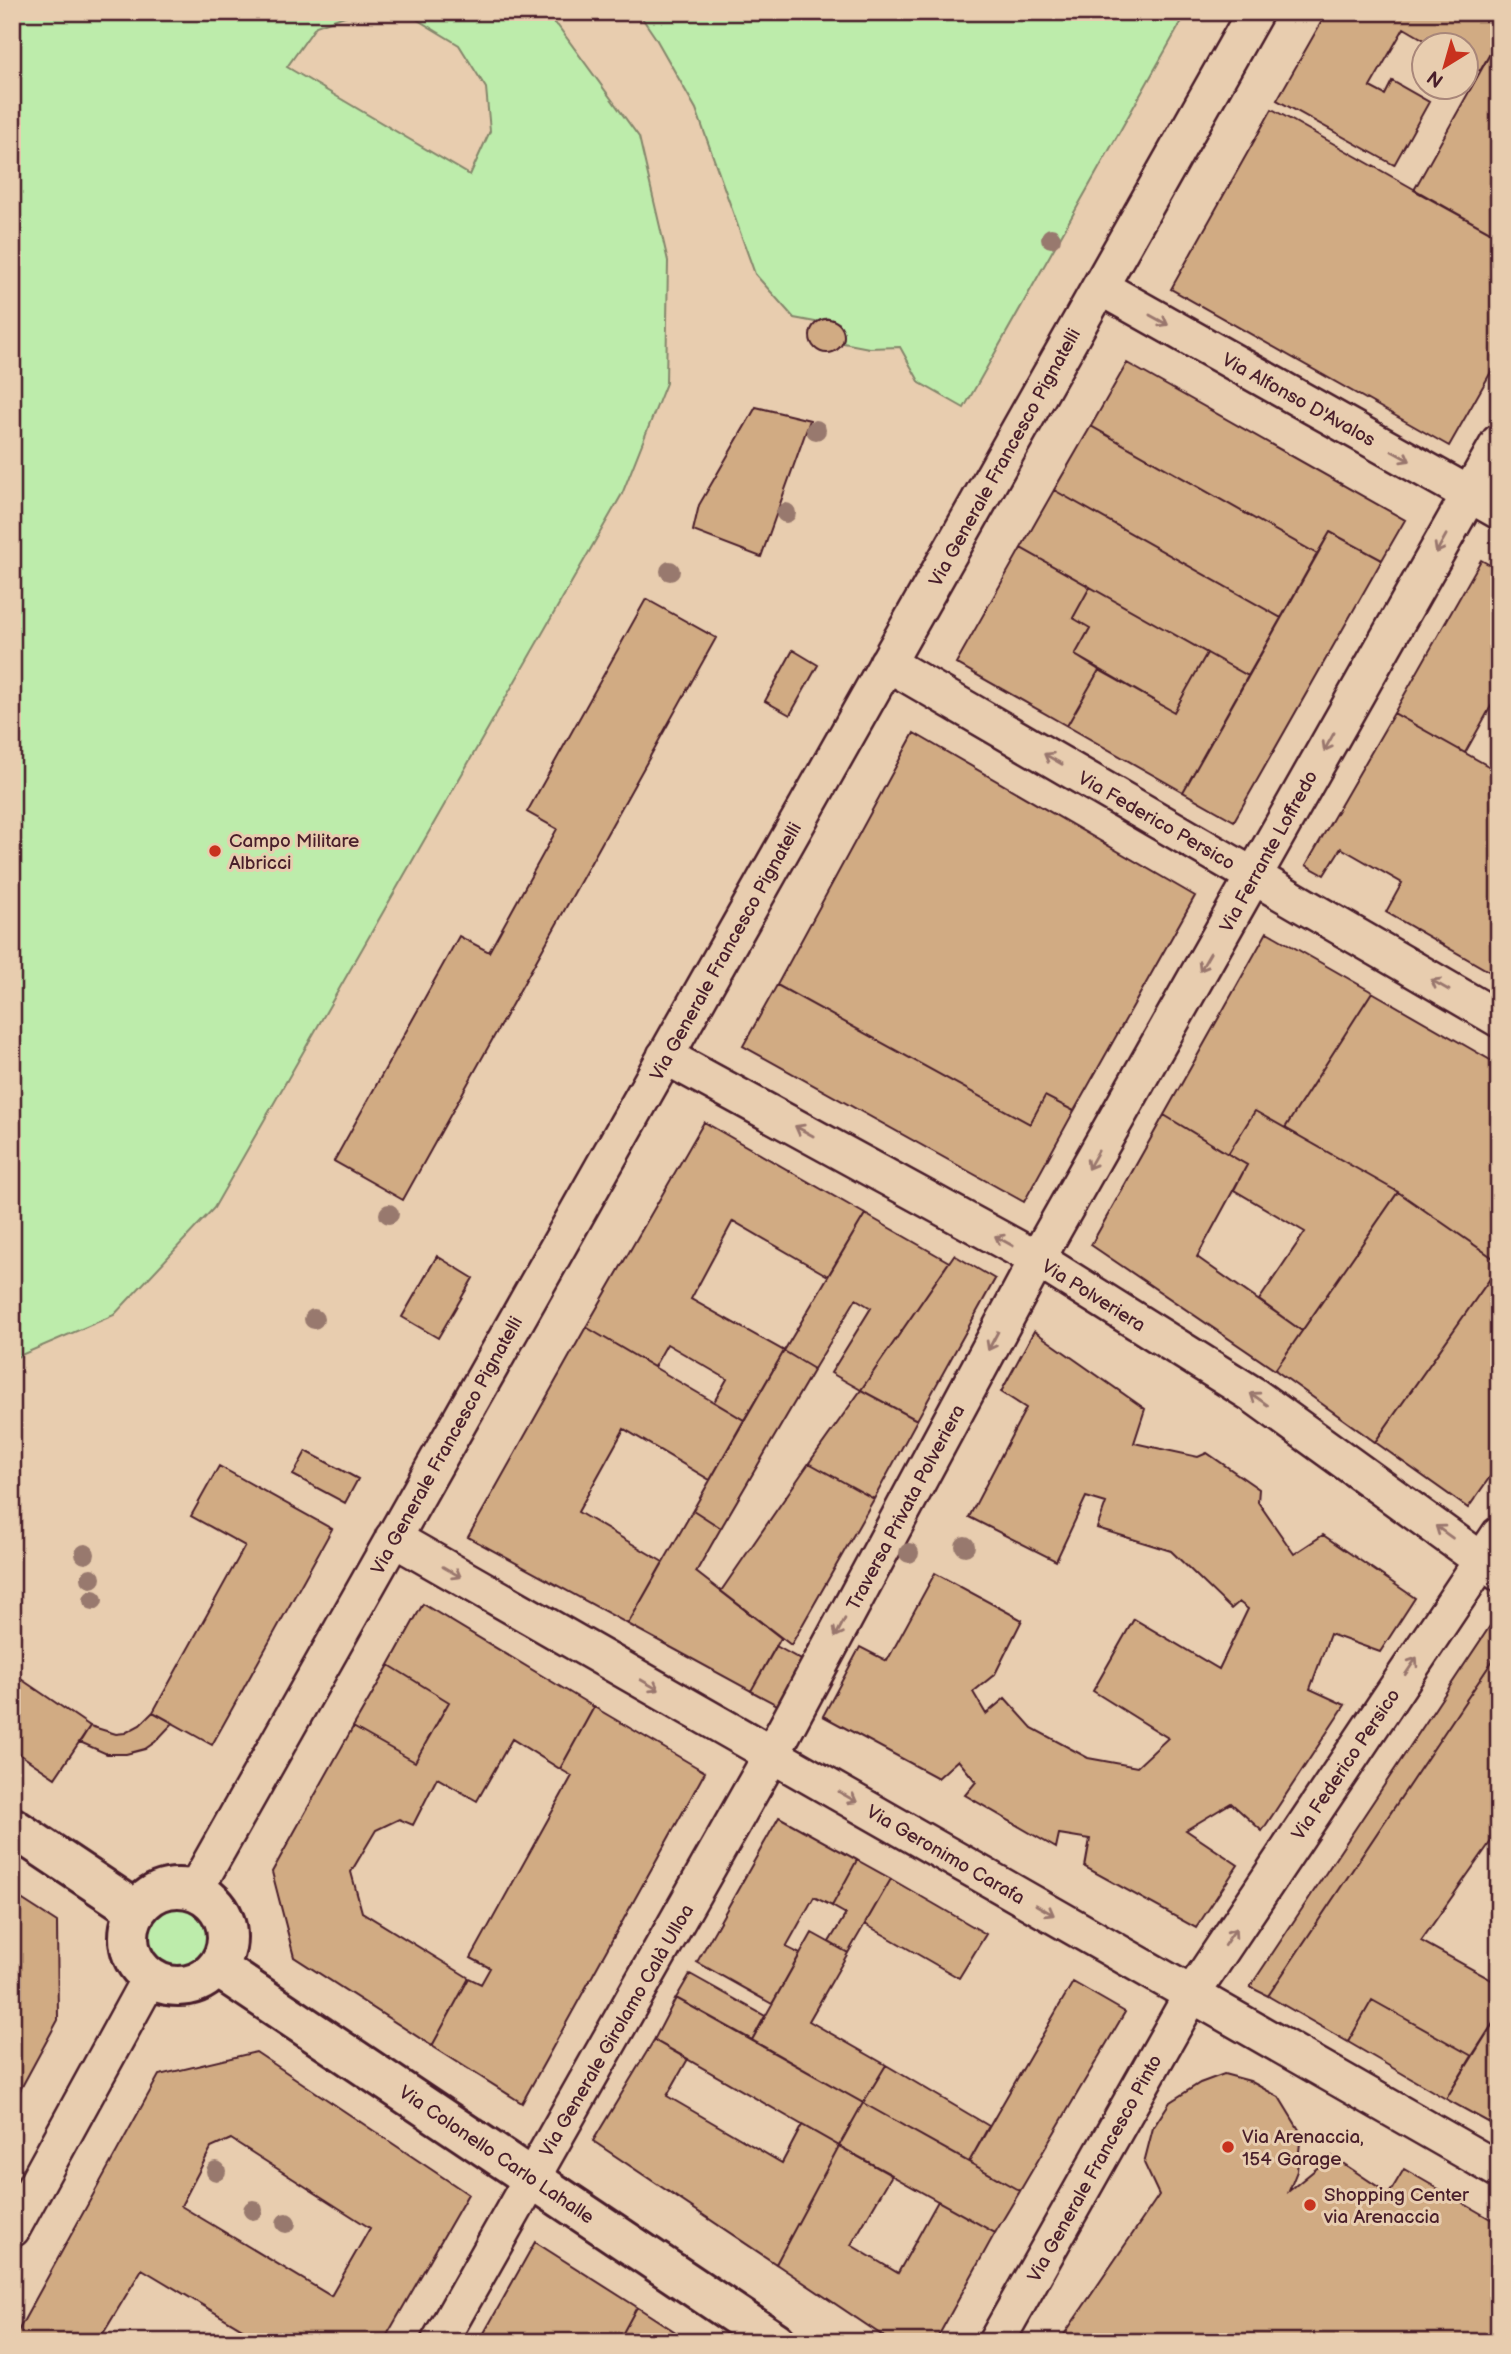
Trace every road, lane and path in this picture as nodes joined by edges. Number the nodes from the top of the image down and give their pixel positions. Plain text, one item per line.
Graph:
1 (1255, 12) edge
2 (1100, 287) junction
3 (1499, 442) edge
4 (1484, 503) edge
5 (887, 663) junction
6 (1254, 876) junction
7 (1499, 1019) edge
8 (666, 1056) junction
9 (1037, 1259) junction
10 (393, 1538) junction
11 (1493, 1556) edge
12 (772, 1754) junction
13 (12, 1828) edge
14 (195, 1890) junction
15 (136, 1910) junction
16 (218, 1968) junction
17 (150, 1977) junction
18 (1192, 1994) junction
19 (1499, 2169) edge
20 (532, 2178) junction
21 (12, 2230) edge
22 (439, 2342) edge
23 (776, 2342) edge
24 (996, 2342) edge

1 - 2 street, Via Generale Francesco Pignatelli
2 -> 4 street, Via Alfonso D'Avalos
2 - 5 street, Via Generale Francesco Pignatelli
3 - 4 street, Via Ferrante Loffredo
4 -> 6 street, Via Ferrante Loffredo
6 -> 5 street, Via Federico Persico
5 - 8 street, Via Generale Francesco Pignatelli
7 -> 6 street, Via Federico Persico
6 -> 9 street, Via Ferrante Loffredo
9 -> 8 street, Via Polveriera
8 - 10 street, Via Generale Francesco Pignatelli
11 -> 9 street, Via Polveriera
9 -> 12 street, Traversa Privata Polveriera
10 -> 12 street, Via Geronimo Carafa
10 - 14 street, Via Generale Francesco Pignatelli
18 -> 11 street, Via Federico Persico
12 -> 18 street, Via Geronimo Carafa
12 - 20 street, Via Generale Girolamo Calà Ulloa
13 - 15 street
14 - 15 street
14 - 16 street
15 - 17 street
16 - 17 street
16 - 20 street, Via Colonello Carlo Lahalle
17 - 21 street
18 - 19 street, Via Geronimo Carafa
18 - 24 street, Via Generale Francesco Pinto
20 - 22 street, Via Generale Girolamo Calà Ulloa
20 - 23 street, Via Colonello Carlo Lahalle

